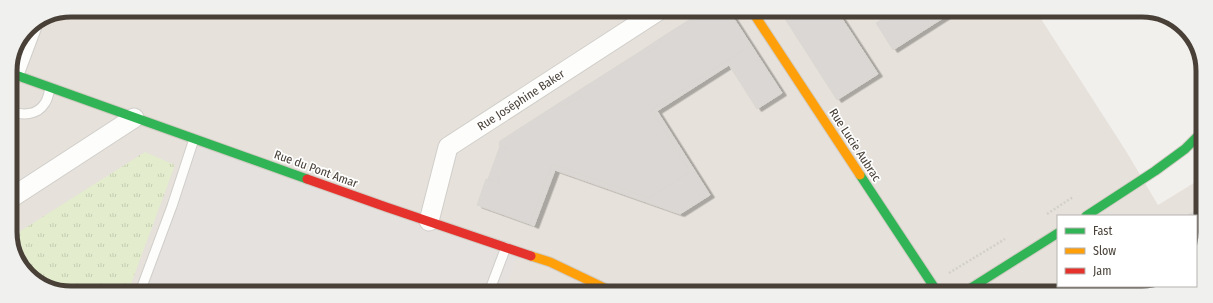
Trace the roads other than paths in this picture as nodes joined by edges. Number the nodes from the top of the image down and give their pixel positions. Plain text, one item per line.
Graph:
1 (649, 17) edge
2 (756, 17) edge
3 (25, 43) edge
4 (19, 57) edge
5 (17, 76) edge
6 (50, 88) junction
7 (17, 114) edge
8 (134, 118) junction
9 (194, 138) junction
10 (1196, 138) edge
11 (17, 194) edge
12 (1088, 215) edge
13 (429, 221) junction
14 (1057, 234) edge
15 (506, 247) junction
16 (142, 286) edge
17 (491, 286) edge
18 (600, 286) edge
19 (933, 286) edge
20 (974, 286) edge

1 - 13 street, Rue Joséphine Baker
2 - 19 street, Rue Lucie Aubrac
3 - 4 street
5 - 6 street, Rue du Pont Amar
6 - 7 lane
6 - 8 street, Rue du Pont Amar
8 - 9 street, Rue du Pont Amar
8 - 11 street
9 - 13 street, Rue du Pont Amar
9 - 16 lane
10 - 12 street
13 - 15 street, Rue du Pont Amar
14 - 20 street
15 - 17 lane
15 - 18 street, Rue du Pont Amar

